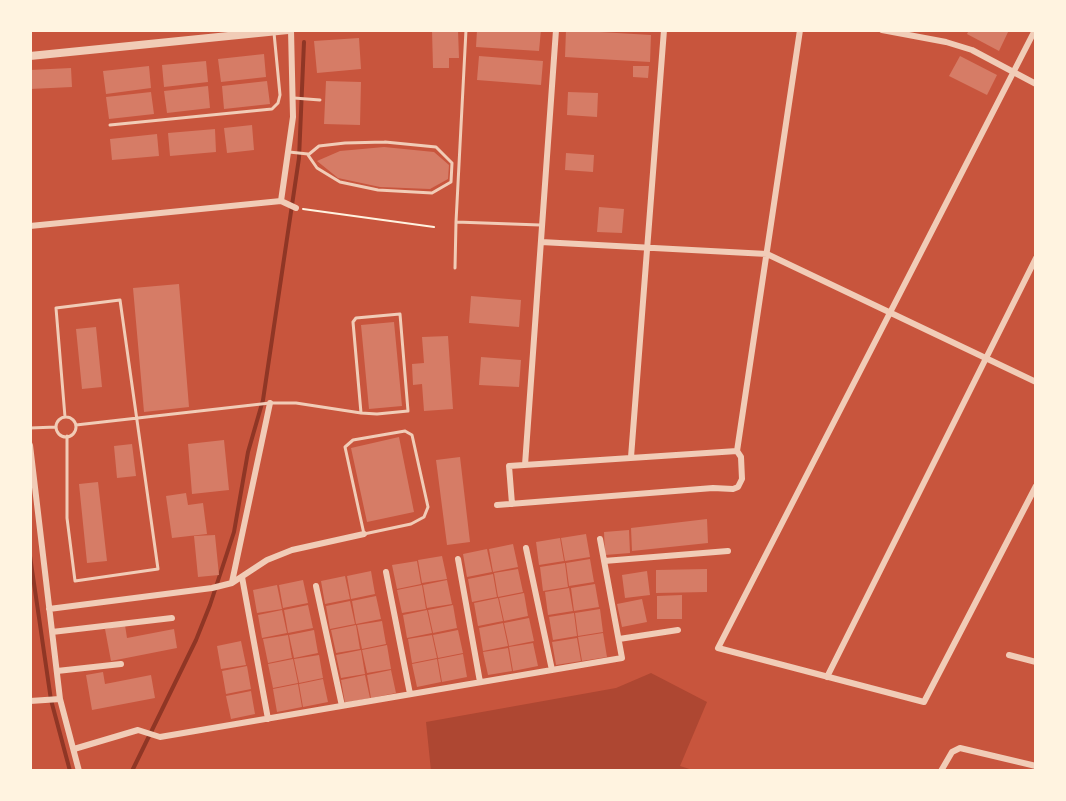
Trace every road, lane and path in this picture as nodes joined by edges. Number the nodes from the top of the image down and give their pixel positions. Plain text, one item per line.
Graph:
1 (290, 30) edge
2 (466, 30) edge
3 (556, 30) edge
4 (664, 30) edge
5 (800, 30) edge
6 (882, 30) edge
7 (1035, 30) edge
8 (274, 31) edge
9 (30, 56) edge
10 (1013, 72) junction
11 (1036, 84) edge
12 (294, 98) junction
13 (320, 100) dead end
14 (110, 126) dead end
15 (289, 152) junction
16 (308, 154) junction
17 (281, 201) junction
18 (296, 208) joint
19 (456, 222) junction
20 (542, 225) junction
21 (30, 226) edge
22 (434, 227) dead end
23 (541, 242) junction
24 (647, 247) junction
25 (767, 254) junction
26 (1036, 258) edge
27 (454, 268) dead end
28 (890, 312) junction
29 (986, 358) junction
30 (1036, 382) edge
31 (270, 403) junction
32 (361, 412) junction
33 (65, 417) junction
34 (136, 419) junction
35 (76, 425) junction
36 (56, 427) junction
37 (30, 429) edge
38 (67, 436) junction
39 (30, 445) edge
40 (737, 452) junction
41 (631, 457) junction
42 (525, 465) junction
43 (1036, 486) edge
44 (512, 504) junction
45 (498, 505) dead end
46 (364, 534) junction
47 (600, 539) dead end
48 (526, 548) dead end
49 (728, 551) dead end
50 (458, 559) dead end
51 (604, 561) junction
52 (386, 572) dead end
53 (242, 577) junction
54 (232, 583) junction
55 (316, 586) dead end
56 (49, 609) junction
57 (171, 618) dead end
58 (678, 630) dead end
59 (52, 633) junction
60 (619, 639) junction
61 (1009, 655) dead end
62 (1036, 662) edge
63 (121, 664) dead end
64 (552, 670) junction
65 (57, 671) junction
66 (827, 677) junction
67 (480, 682) junction
68 (410, 694) junction
69 (60, 699) junction
70 (30, 701) edge
71 (342, 706) junction
72 (268, 719) junction
73 (74, 749) junction
74 (1036, 766) edge
75 (79, 771) edge
76 (941, 771) edge

1 - 8 street
1 - 12 street
2 - 19 lane
3 - 20 street
4 - 24 street
5 - 25 street
6 - 10 street
7 - 10 street
8 - 9 street
8 - 14 lane
10 - 11 street
10 - 28 street
12 - 13 lane
12 - 15 street
15 - 16 lane
15 - 17 street
16 - 16 lane
17 - 18 street
17 - 21 street
18 - 22 path
19 - 20 lane
19 - 27 lane
20 - 23 street
23 - 24 street
23 - 42 street
24 - 25 street
24 - 41 street
25 - 28 street
25 - 40 street
26 - 29 street
28 - 29 street
28 - 66 street
29 - 30 street
29 - 66 street
31 - 32 lane
31 - 34 lane
31 - 54 street
32 - 32 lane
33 - 34 lane
33 - 35 lane
33 - 36 lane
34 - 35 lane
34 - 38 lane
35 - 38 lane
36 - 37 lane
36 - 38 lane
39 - 56 street
40 - 41 street
40 - 44 street
41 - 42 street
42 - 44 street
43 - 66 street
44 - 45 street
46 - 46 lane
46 - 53 street
47 - 51 street
48 - 64 street
49 - 51 street
50 - 67 street
51 - 60 street
52 - 68 street
53 - 54 street
53 - 72 street
54 - 56 street
55 - 71 street
56 - 59 street
57 - 59 street
58 - 60 street
59 - 65 street
60 - 64 street
61 - 62 street
63 - 65 street
64 - 67 street
65 - 69 street
67 - 68 street
68 - 71 street
69 - 70 street
69 - 73 street
71 - 72 street
72 - 73 street
73 - 75 street
74 - 76 street

